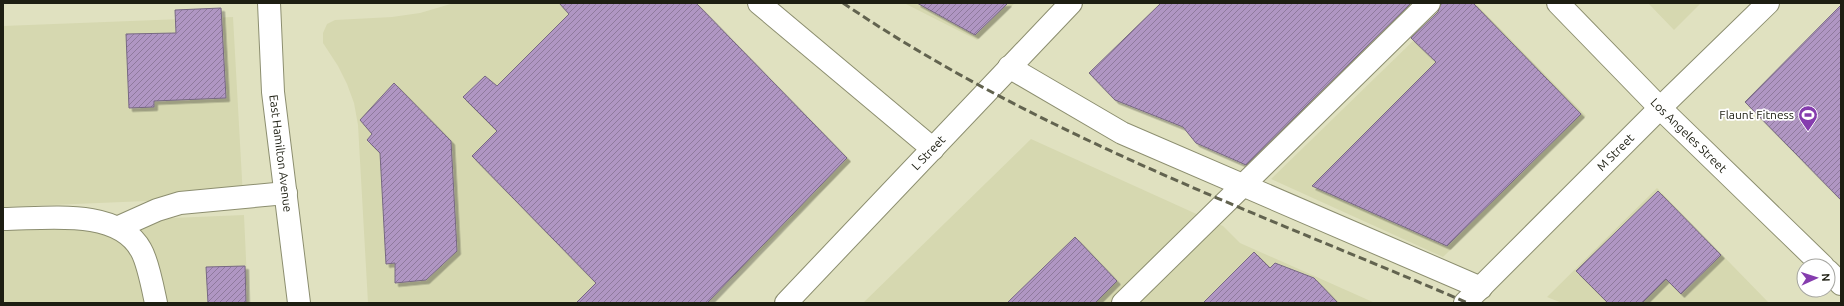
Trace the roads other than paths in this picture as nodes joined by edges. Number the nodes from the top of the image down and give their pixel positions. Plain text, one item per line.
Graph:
1 (269, 3) edge
2 (759, 3) edge
3 (1071, 3) edge
4 (1429, 3) edge
5 (1558, 3) edge
6 (1768, 3) edge
7 (1009, 67) junction
8 (1660, 108) junction
9 (933, 149) junction
10 (1243, 186) junction
11 (286, 193) junction
12 (3, 219) edge
13 (118, 227) junction
14 (1815, 258) edge
15 (1481, 288) junction
16 (156, 303) edge
17 (300, 303) edge
18 (786, 303) edge
19 (1123, 303) edge
20 (1466, 303) edge

1 - 11 street, East Hamilton Avenue
2 - 9 street
3 - 7 street, L Street
4 - 10 street
5 - 8 street, Los Angeles Street
6 - 8 street, M Street
7 - 9 street, L Street
7 - 10 street
8 - 14 street, Los Angeles Street
8 - 15 street, M Street
9 - 18 street, L Street
10 - 15 street
10 - 19 street
11 - 13 street
11 - 17 street, East Hamilton Avenue
12 - 13 street
13 - 16 street
15 - 20 street, M Street

